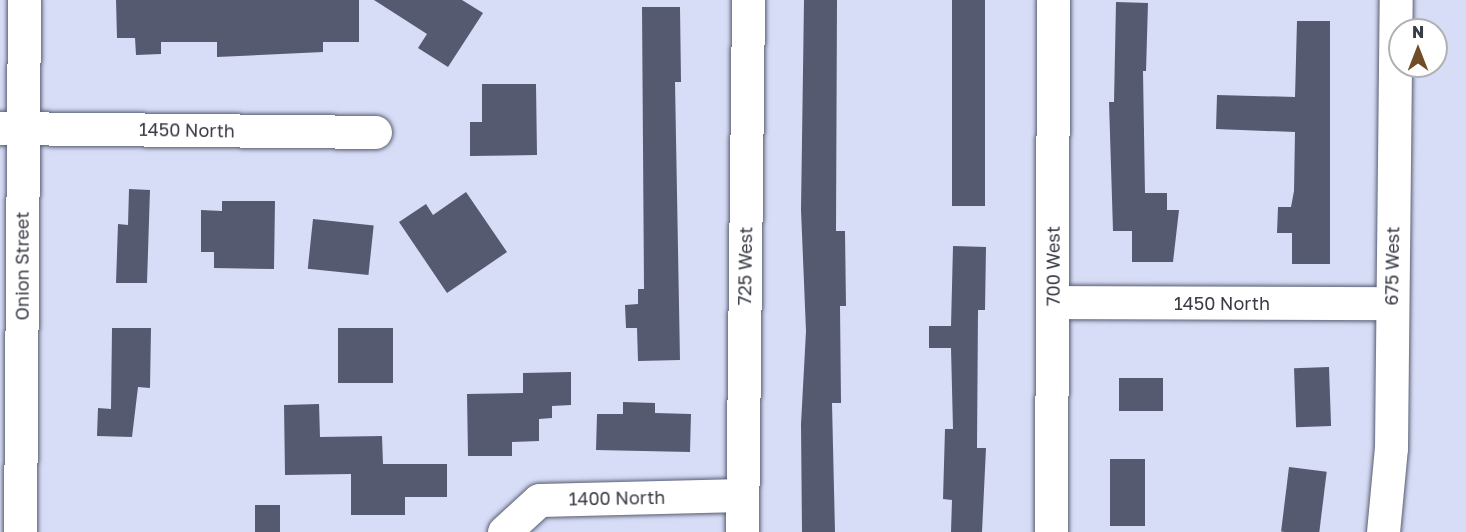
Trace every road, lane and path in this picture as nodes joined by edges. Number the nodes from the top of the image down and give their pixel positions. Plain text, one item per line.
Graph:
1 (24, 0) edge
2 (748, 0) edge
3 (1053, 0) edge
4 (1396, 0) edge
5 (12, 128) edge
6 (375, 132) dead end
7 (1053, 302) junction
8 (1391, 303) junction
9 (742, 495) junction
10 (20, 532) edge
11 (504, 532) edge
12 (742, 532) edge
13 (1051, 532) edge
14 (1383, 532) edge

1 - 5 street, Onion Street
2 - 9 street, 725 West
3 - 7 street, 700 West
4 - 8 street, 675 West
5 - 6 street, 1450 North
5 - 10 street, Onion Street
7 - 8 street, 1450 North
7 - 13 street, 700 West
8 - 14 street, 675 West
9 - 11 street, 1400 North
9 - 12 street, 725 West

